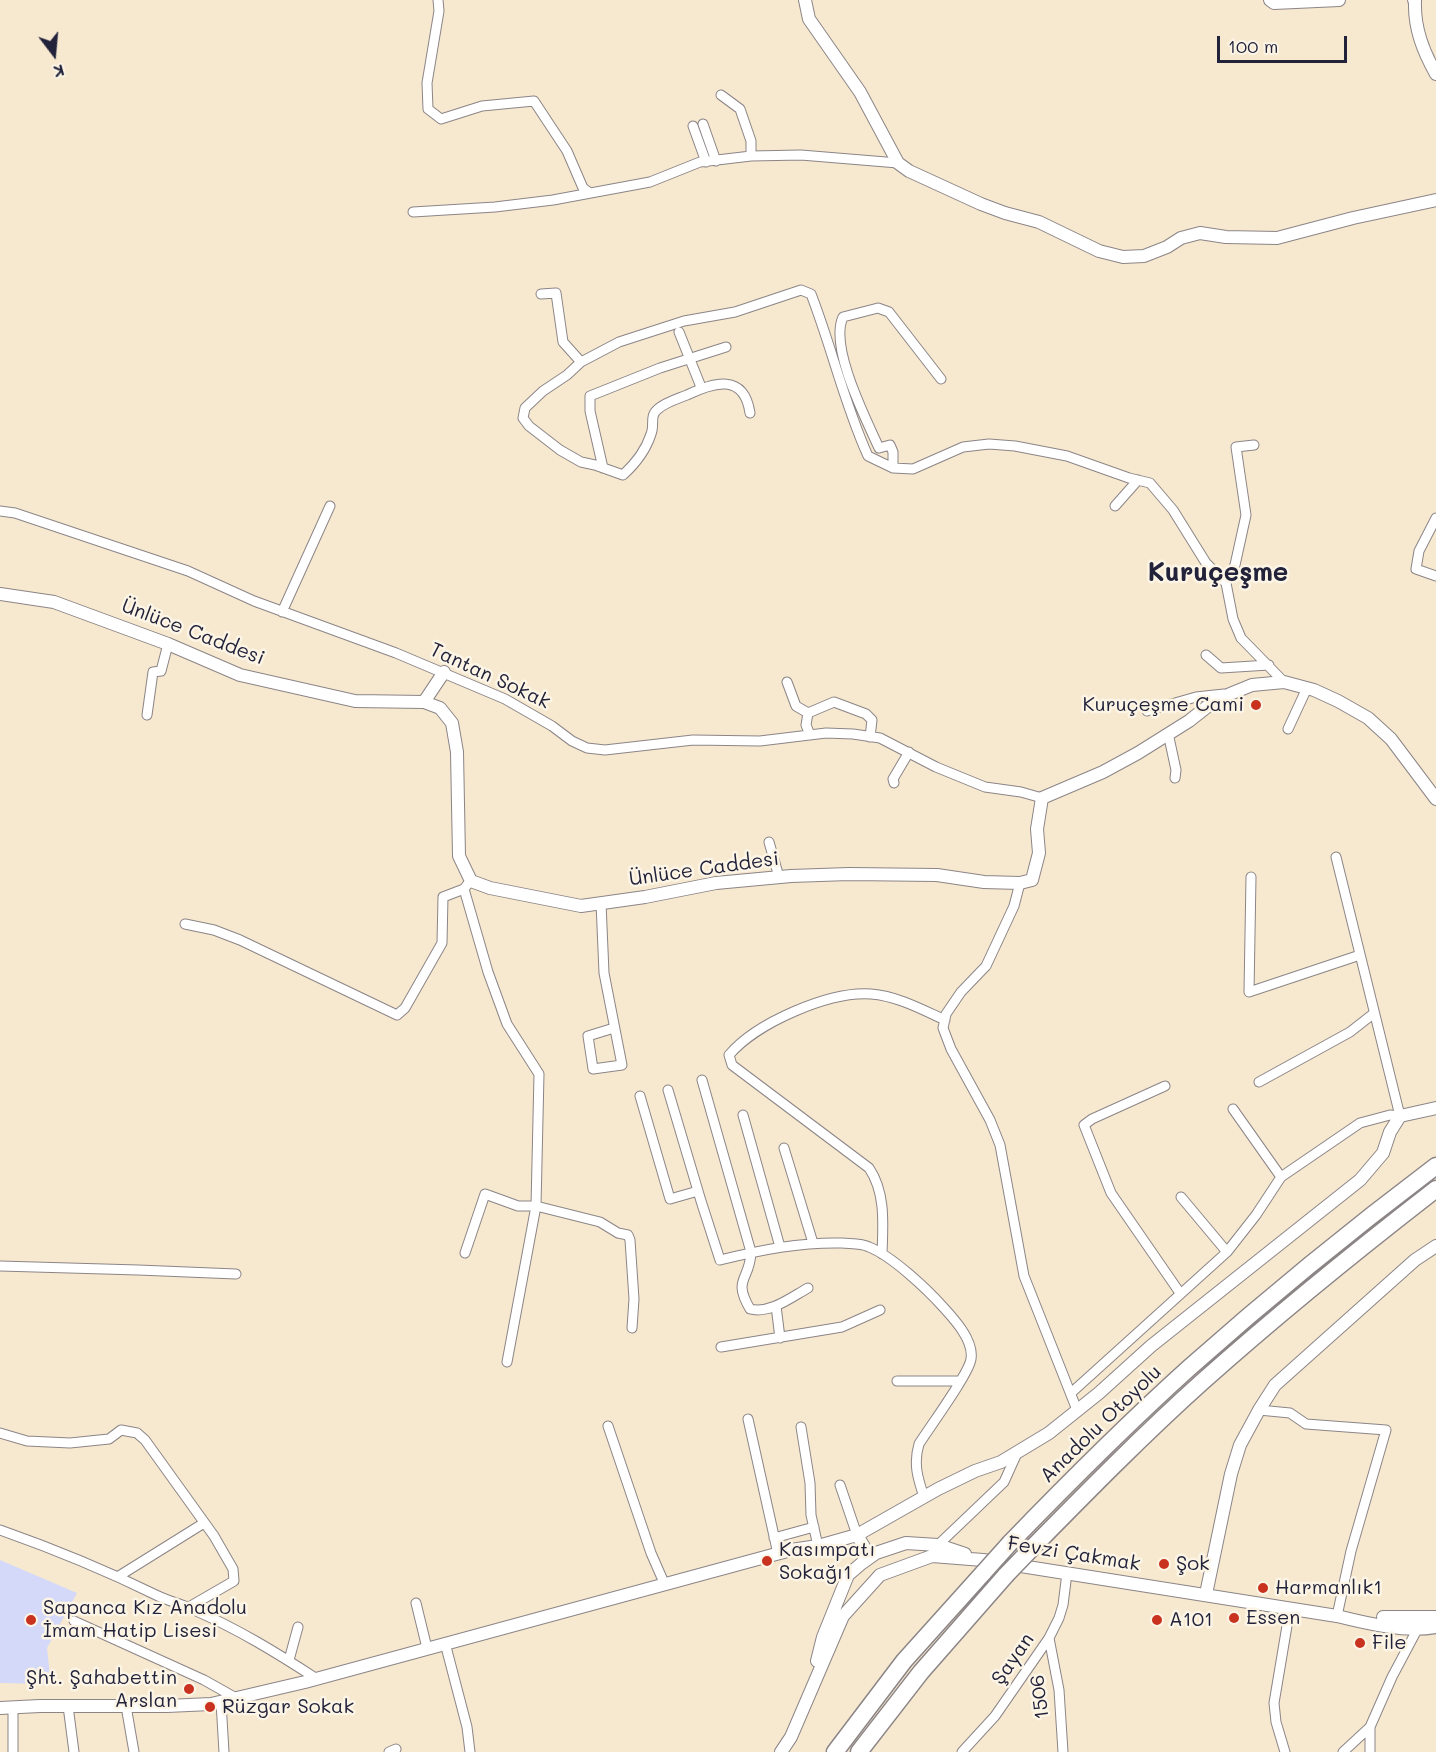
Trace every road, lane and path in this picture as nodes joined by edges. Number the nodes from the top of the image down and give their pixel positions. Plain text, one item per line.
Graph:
1 (438, 0) edge
2 (805, 0) edge
3 (1270, 0) edge
4 (1339, 0) edge
5 (1415, 0) edge
6 (1436, 74) edge
7 (721, 95) dead end
8 (703, 124) dead end
9 (693, 126) dead end
10 (751, 156) junction
11 (711, 161) junction
12 (898, 163) junction
13 (590, 193) junction
14 (1436, 200) edge
15 (413, 212) dead end
16 (541, 294) dead end
17 (679, 332) dead end
18 (726, 347) dead end
19 (690, 359) junction
20 (581, 362) junction
21 (941, 379) dead end
22 (701, 387) junction
23 (750, 413) dead end
24 (1254, 445) dead end
25 (603, 468) junction
26 (893, 468) junction
27 (1138, 480) junction
28 (330, 506) dead end
29 (1115, 506) dead end
30 (0, 511) edge
31 (1436, 518) edge
32 (1436, 576) edge
33 (1226, 583) junction
34 (0, 594) edge
35 (282, 612) junction
36 (168, 644) junction
37 (1206, 655) dead end
38 (1269, 665) junction
39 (444, 672) junction
40 (787, 682) dead end
41 (1284, 682) junction
42 (1307, 688) junction
43 (1230, 694) junction
44 (424, 702) junction
45 (1147, 711) dead end
46 (808, 713) junction
47 (147, 715) dead end
48 (1288, 729) dead end
49 (1168, 733) junction
50 (810, 735) junction
51 (870, 736) junction
52 (909, 752) junction
53 (1175, 778) dead end
54 (894, 783) dead end
55 (1042, 798) junction
56 (1436, 799) edge
57 (769, 842) dead end
58 (1336, 857) dead end
59 (780, 877) junction
60 (1251, 877) dead end
61 (1020, 883) junction
62 (467, 885) junction
63 (601, 903) junction
64 (185, 924) dead end
65 (1360, 955) junction
66 (1373, 1014) junction
67 (945, 1020) junction
68 (614, 1029) junction
69 (702, 1080) dead end
70 (1259, 1082) dead end
71 (1165, 1086) dead end
72 (668, 1090) dead end
73 (640, 1096) dead end
74 (1436, 1108) edge
75 (1233, 1109) dead end
76 (743, 1115) dead end
77 (1400, 1116) junction
78 (784, 1148) dead end
79 (1436, 1166) edge
80 (1281, 1177) junction
81 (1436, 1189) edge
82 (698, 1191) junction
83 (1181, 1197) dead end
84 (536, 1206) junction
85 (813, 1243) junction
86 (1436, 1246) edge
87 (780, 1247) junction
88 (750, 1252) junction
89 (1227, 1252) junction
90 (465, 1253) dead end
91 (882, 1254) junction
92 (0, 1266) edge
93 (236, 1274) dead end
94 (808, 1288) dead end
95 (1180, 1293) junction
96 (776, 1306) junction
97 (880, 1310) dead end
98 (632, 1328) dead end
99 (780, 1338) junction
100 (722, 1347) dead end
101 (507, 1362) dead end
102 (897, 1381) dead end
103 (960, 1381) junction
104 (1071, 1393) junction
105 (1077, 1410) junction
106 (1258, 1410) junction
107 (748, 1419) dead end
108 (608, 1426) dead end
109 (801, 1427) dead end
110 (0, 1433) edge
111 (1018, 1451) junction
112 (840, 1485) dead end
113 (924, 1497) junction
114 (204, 1523) junction
115 (814, 1527) junction
116 (0, 1530) edge
117 (857, 1535) junction
118 (774, 1538) junction
119 (938, 1545) junction
120 (818, 1546) junction
121 (886, 1549) junction
122 (778, 1554) junction
123 (866, 1560) junction
124 (983, 1566) junction
125 (883, 1573) junction
126 (1067, 1573) junction
127 (119, 1576) junction
128 (665, 1584) junction
129 (1206, 1594) junction
130 (416, 1603) dead end
131 (189, 1607) junction
132 (1290, 1608) junction
133 (1337, 1616) junction
134 (74, 1621) dead end
135 (1435, 1625) edge
136 (298, 1627) dead end
137 (1418, 1628) junction
138 (1049, 1638) junction
139 (445, 1643) junction
140 (427, 1648) junction
141 (289, 1660) junction
142 (317, 1679) junction
143 (236, 1698) junction
144 (808, 1700) junction
145 (221, 1702) junction
146 (68, 1706) junction
147 (126, 1706) junction
148 (14, 1707) junction
149 (0, 1708) edge
150 (1370, 1727) junction
151 (14, 1752) edge
152 (74, 1752) edge
153 (134, 1752) edge
154 (224, 1752) edge
155 (470, 1752) edge
156 (781, 1752) edge
157 (835, 1752) edge
158 (859, 1752) edge
159 (962, 1752) edge
160 (1064, 1752) edge
161 (1285, 1752) edge
162 (1343, 1752) edge
163 (1370, 1752) edge

1 - 13 street
2 - 12 street
3 - 4 street
5 - 6 street
7 - 10 street
8 - 11 street
9 - 11 street
10 - 11 street
10 - 12 street
11 - 13 street
12 - 14 street
13 - 15 street
16 - 20 street
17 - 19 street
18 - 19 street
19 - 22 street
19 - 25 street
20 - 25 street
20 - 26 street
21 - 26 street
22 - 23 street
22 - 25 street
24 - 33 street
26 - 27 street
27 - 29 street
27 - 33 street
28 - 35 street
30 - 35 street, Tantan Sokak
31 - 32 street
33 - 38 street
34 - 36 street, Ünlüce Caddesi
35 - 39 street, Tantan Sokak
36 - 44 street, Ünlüce Caddesi
36 - 47 street
37 - 38 street
38 - 41 street
39 - 44 street
39 - 50 street, Tantan Sokak
40 - 46 street
41 - 42 street
41 - 43 street
42 - 48 street
42 - 56 street
43 - 45 street
43 - 49 street
44 - 62 street
46 - 50 street
46 - 51 street
49 - 53 street
49 - 55 street
50 - 51 street, Tantan Sokak
51 - 52 street, Tantan Sokak
52 - 54 street
52 - 55 street, Tantan Sokak
55 - 61 street
57 - 59 street
58 - 65 street
59 - 61 street, Ünlüce Caddesi
59 - 63 street, Ünlüce Caddesi
60 - 65 street
61 - 67 street
62 - 63 street, Ünlüce Caddesi
62 - 64 street
62 - 84 street
63 - 68 street
65 - 66 street
66 - 70 street
66 - 77 street
67 - 91 street
67 - 104 street
68 - 68 street
69 - 88 street
71 - 95 street
72 - 82 street
73 - 82 street
74 - 77 street
75 - 80 street
76 - 87 street
77 - 80 street
77 - 105 street
78 - 85 street
79 - 124 highway, Anadolu Otoyolu, bridge
80 - 89 street
81 - 158 highway, Anadolu Otoyolu, bridge
82 - 88 street
83 - 89 street
84 - 90 street
84 - 98 street
84 - 101 street
85 - 87 street
85 - 91 street
86 - 106 street
87 - 88 street
88 - 96 street
89 - 95 street
91 - 103 street
92 - 93 street
94 - 96 street
95 - 104 street
96 - 99 street
97 - 99 street
99 - 100 street
102 - 103 street
103 - 113 street
104 - 105 street
105 - 111 street
106 - 129 street
106 - 133 street
107 - 118 street
108 - 128 street
109 - 115 street
110 - 114 street
111 - 113 street
111 - 119 street
112 - 117 street
113 - 117 street
114 - 127 street
114 - 131 street
115 - 118 street
115 - 120 street
116 - 127 street
117 - 120 street
117 - 123 street
118 - 122 street
119 - 121 street
119 - 124 street
120 - 122 street
121 - 123 street
121 - 125 street
122 - 128 street
123 - 125 street
123 - 144 street
124 - 125 street
124 - 126 street, Fevzi Çakmak
124 - 157 highway, Anadolu Otoyolu
125 - 144 street
126 - 129 street, Fevzi Çakmak
126 - 138 street, Şayan
127 - 131 street
128 - 139 street
129 - 132 street, Fevzi Çakmak
130 - 140 street
131 - 141 street
132 - 133 street, Fevzi Çakmak
132 - 161 street
133 - 135 street
133 - 137 street
134 - 143 street
135 - 137 street
136 - 141 street
137 - 150 street
138 - 159 street, Şayan
138 - 160 street, 1506
139 - 140 street
139 - 155 street
140 - 142 street
141 - 142 street
142 - 143 street
143 - 145 street
144 - 156 street
145 - 147 street
145 - 154 street
146 - 147 street
146 - 148 street
146 - 152 street
147 - 153 street
148 - 149 street
148 - 151 street
150 - 162 street
150 - 163 street

